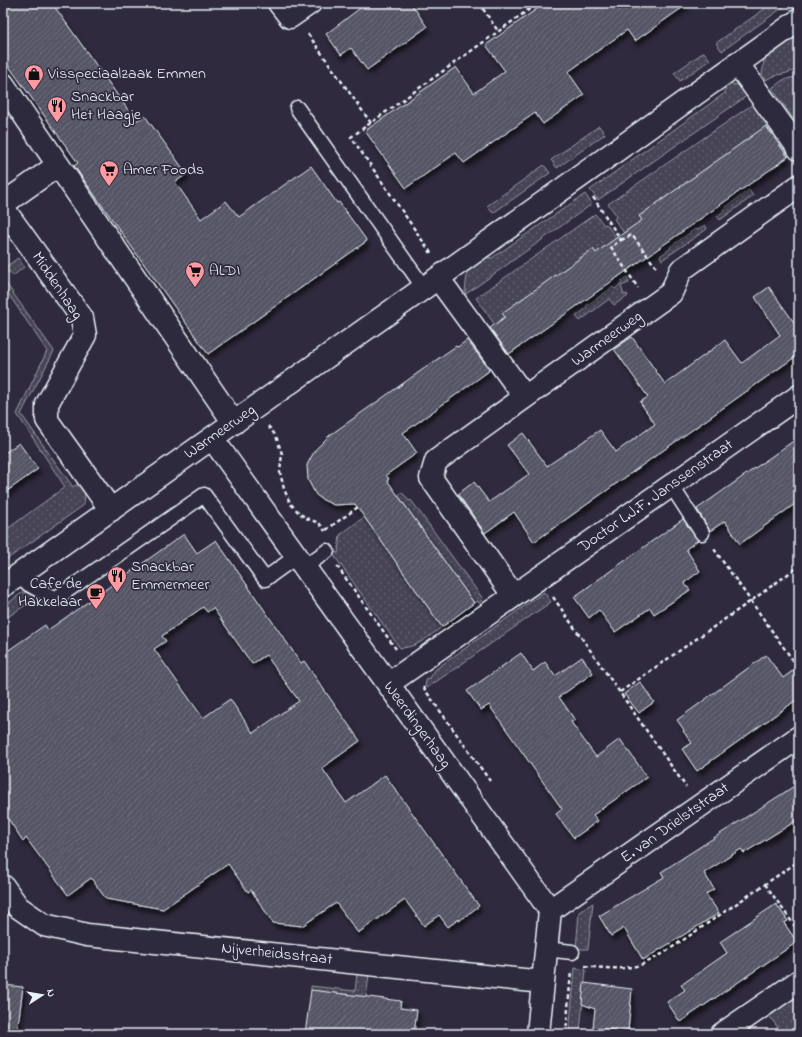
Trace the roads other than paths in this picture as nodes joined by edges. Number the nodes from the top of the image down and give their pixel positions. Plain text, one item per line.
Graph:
1 (799, 20) edge
2 (737, 63) junction
3 (3, 84) edge
4 (297, 108) dead end
5 (799, 150) edge
6 (58, 165) junction
7 (799, 186) edge
8 (3, 204) edge
9 (3, 208) edge
10 (436, 280) junction
11 (799, 396) edge
12 (525, 398) junction
13 (234, 423) junction
14 (212, 438) junction
15 (671, 485) junction
16 (111, 510) junction
17 (702, 533) road end
18 (327, 551) dead end
19 (301, 562) junction
20 (9, 582) edge
21 (513, 596) junction
22 (388, 684) junction
23 (799, 736) edge
24 (3, 886) edge
25 (550, 910) junction
26 (10, 912) edge
27 (546, 949) junction
28 (572, 952) dead end
29 (799, 981) edge
30 (543, 982) junction
31 (538, 1034) edge
32 (722, 1034) edge

1 - 2 street, Warmeerweg
2 - 5 street
2 - 10 street, Warmeerweg
3 - 6 street
4 - 10 lane
6 - 8 street
6 - 13 street
7 - 12 street, Warmeerweg
9 - 16 street, Middenhaag
10 - 12 street
10 - 13 street, Warmeerweg
11 - 15 street, Doctor L.J.F. Janssenstraat
12 - 21 street
13 - 14 street, Warmeerweg
14 - 16 street, Warmeerweg
14 - 19 street, Weerdingerhaag
15 - 17 lane
15 - 21 street, Doctor L.J.F. Janssenstraat
16 - 20 street, Warmeerweg
18 - 19 lane
19 - 20 lane
19 - 22 street, Weerdingerhaag
21 - 22 street, Doctor L.J.F. Janssenstraat
22 - 25 street, Weerdingerhaag
23 - 25 street, E. van Drielststraat
24 - 26 street, Nijverheidsstraat
25 - 27 street
26 - 30 street, Nijverheidsstraat
27 - 28 lane
27 - 30 street
29 - 32 street
30 - 31 street

